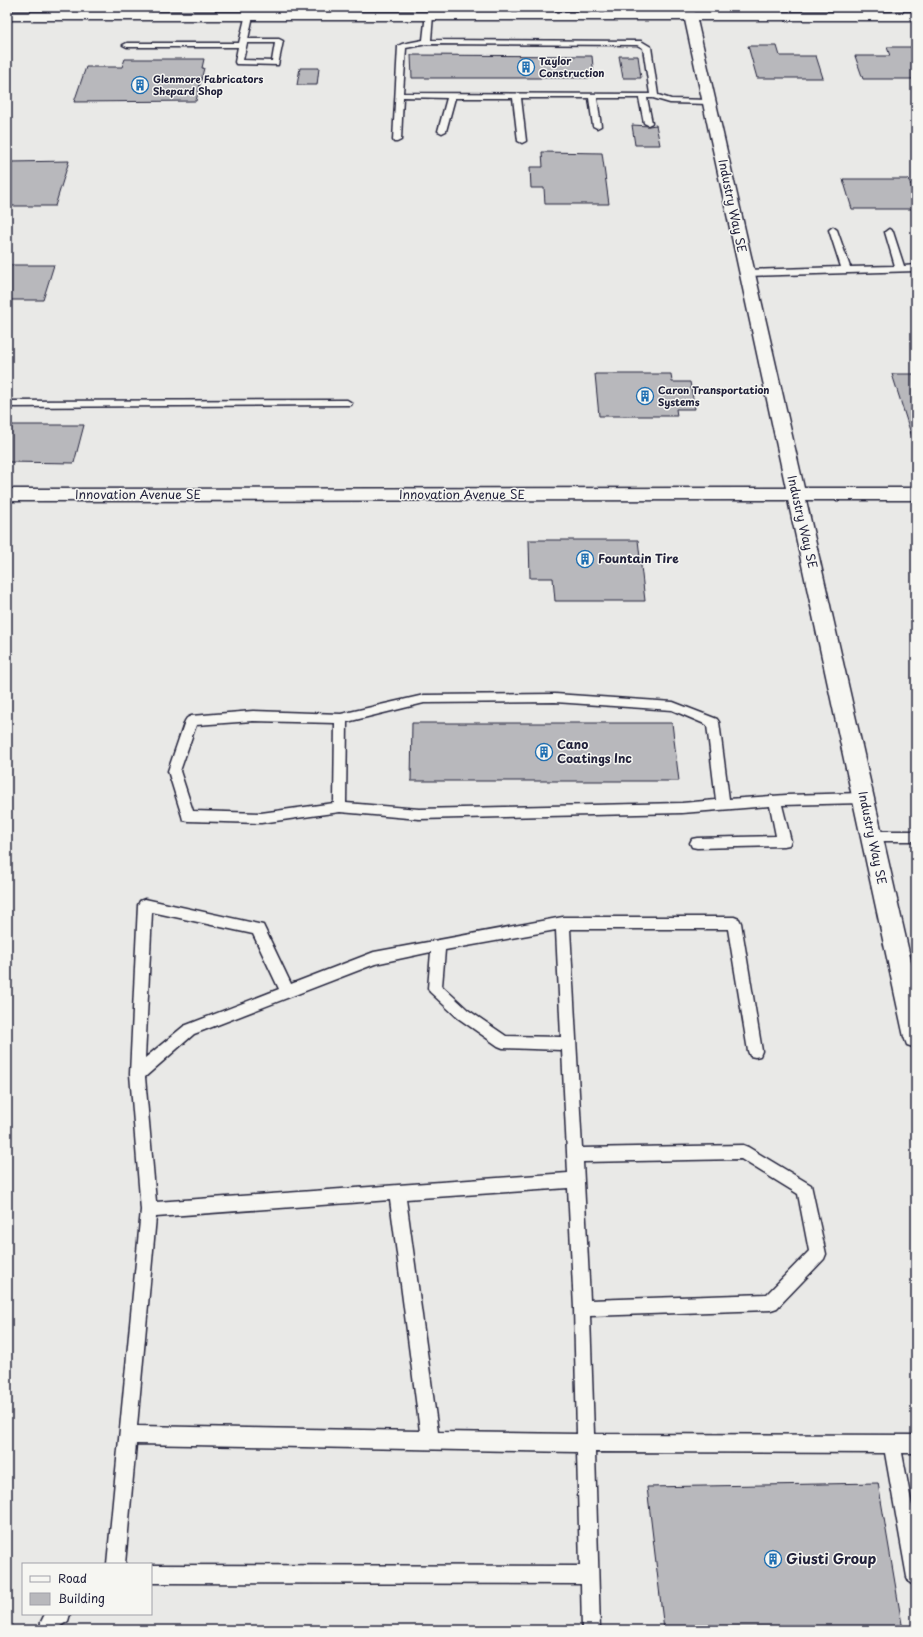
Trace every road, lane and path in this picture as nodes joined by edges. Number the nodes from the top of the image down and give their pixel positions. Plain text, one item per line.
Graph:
1 (689, 12) edge
2 (429, 15) junction
3 (7, 16) edge
4 (249, 16) junction
5 (916, 16) edge
6 (427, 42) junction
7 (243, 43) junction
8 (127, 45) dead end
9 (399, 95) junction
10 (451, 95) junction
11 (517, 95) junction
12 (593, 96) junction
13 (643, 96) junction
14 (654, 96) junction
15 (709, 102) junction
16 (648, 123) dead end
17 (597, 126) dead end
18 (442, 131) dead end
19 (397, 140) dead end
20 (522, 141) dead end
21 (832, 230) dead end
22 (889, 232) dead end
23 (901, 268) junction
24 (916, 268) edge
25 (846, 270) junction
26 (747, 273) junction
27 (7, 404) edge
28 (347, 404) dead end
29 (796, 494) junction
30 (916, 494) edge
31 (7, 495) edge
32 (341, 719) junction
33 (863, 798) junction
34 (775, 801) junction
35 (723, 805) junction
36 (340, 807) junction
37 (872, 836) junction
38 (916, 836) edge
39 (697, 843) dead end
40 (563, 923) junction
41 (438, 945) junction
42 (288, 992) junction
43 (916, 1037) edge
44 (569, 1044) junction
45 (755, 1051) dead end
46 (137, 1074) junction
47 (574, 1155) junction
48 (576, 1180) junction
49 (397, 1192) junction
50 (149, 1210) junction
51 (582, 1308) junction
52 (128, 1435) junction
53 (430, 1440) junction
54 (586, 1443) junction
55 (892, 1444) junction
56 (916, 1444) edge
57 (116, 1563) edge
58 (152, 1574) edge
59 (590, 1575) junction
60 (916, 1577) edge
61 (60, 1615) edge
62 (49, 1630) edge
63 (591, 1630) edge

1 - 2 street
1 - 5 street
1 - 15 street, Industry Way SE
2 - 4 street
2 - 6 lane
3 - 4 street
4 - 7 lane
6 - 9 lane
6 - 14 lane
7 - 7 lane
7 - 8 lane
9 - 10 lane
9 - 19 lane
10 - 11 lane
10 - 18 lane
11 - 12 lane
11 - 20 lane
12 - 13 lane
12 - 17 lane
13 - 14 lane
13 - 16 lane
14 - 15 lane
15 - 26 street, Industry Way SE
21 - 25 lane
22 - 23 lane
23 - 24 lane
23 - 25 lane
25 - 26 lane
26 - 29 street, Industry Way SE
27 - 28 lane
29 - 30 street, Innovation Avenue SE
29 - 31 street, Innovation Avenue SE
29 - 33 street, Industry Way SE
32 - 35 lane
32 - 36 lane
32 - 36 lane
33 - 34 lane
33 - 37 street, Industry Way SE
34 - 35 lane
34 - 39 lane
35 - 36 lane
37 - 38 lane
37 - 43 street, Industry Way SE
40 - 41 lane
40 - 44 lane
40 - 45 lane
41 - 42 lane
41 - 44 lane
42 - 46 lane
42 - 46 lane
44 - 47 lane
46 - 50 lane
47 - 48 lane
47 - 51 lane
48 - 49 lane
48 - 51 lane
49 - 50 lane
49 - 53 lane
50 - 52 lane
51 - 54 lane
52 - 53 lane
52 - 57 lane
53 - 54 lane
54 - 55 lane
54 - 59 lane
55 - 56 lane
55 - 60 lane
58 - 59 lane
59 - 63 lane
61 - 62 lane

